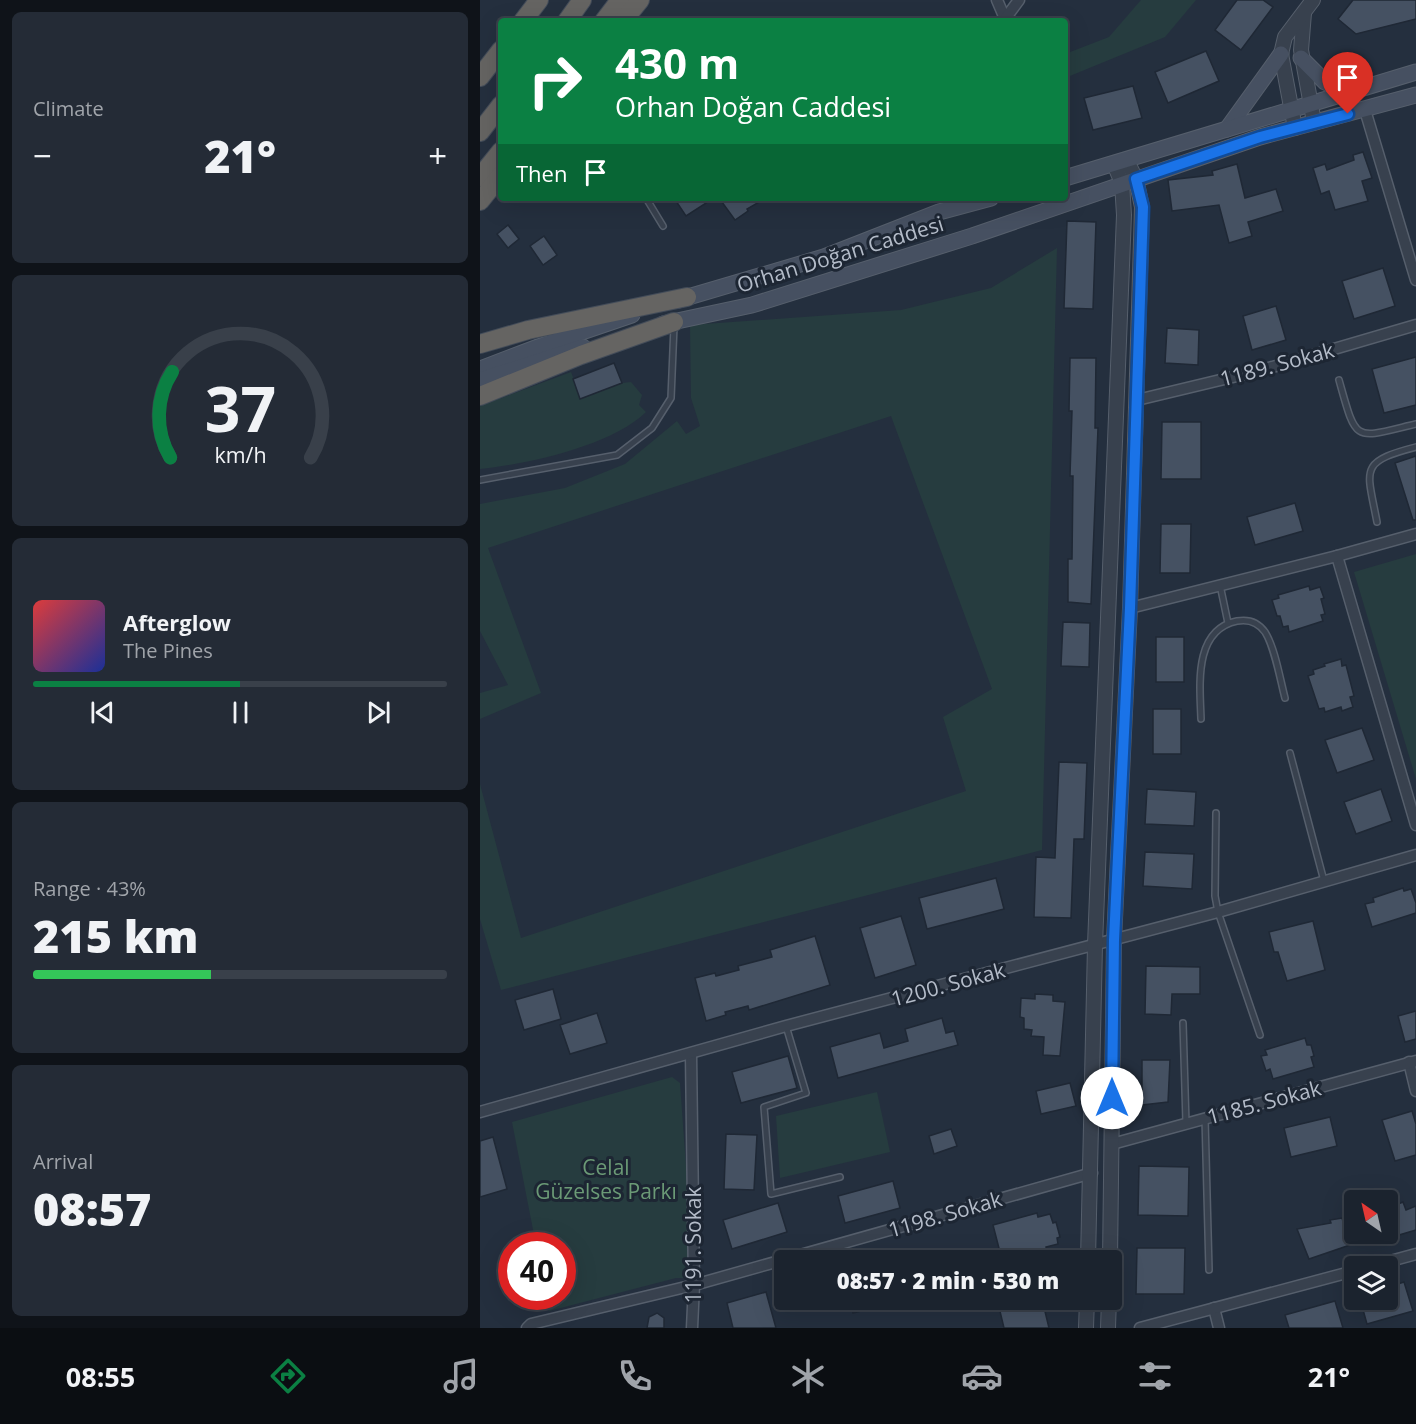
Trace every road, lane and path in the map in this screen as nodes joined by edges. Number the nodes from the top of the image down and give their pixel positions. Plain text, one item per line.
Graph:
1 (540, 0) edge
2 (582, 0) edge
3 (620, 0) edge
4 (640, 0) edge
5 (997, 0) edge
6 (1019, 0) edge
7 (1313, 0) edge
8 (1304, 13) junction
9 (525, 18) edge
10 (569, 18) edge
11 (606, 18) edge
12 (625, 18) edge
13 (1004, 18) edge
14 (1006, 18) edge
15 (498, 54) edge
16 (1281, 54) junction
17 (1302, 58) junction
18 (1416, 72) edge
19 (480, 76) edge
20 (1345, 92) junction
21 (1416, 95) edge
22 (1310, 103) junction
23 (498, 109) edge
24 (1290, 109) junction
25 (1365, 110) junction
26 (1314, 122) junction
27 (1295, 128) junction
28 (1227, 129) junction
29 (480, 132) edge
30 (498, 155) edge
31 (1120, 162) junction
32 (480, 177) edge
33 (1068, 177) edge
34 (498, 179) edge
35 (1129, 181) junction
36 (480, 201) edge
37 (648, 201) edge
38 (980, 201) edge
39 (663, 226) dead end
40 (1416, 280) edge
41 (687, 297) junction
42 (674, 322) junction
43 (1416, 325) edge
44 (480, 344) edge
45 (480, 369) edge
46 (480, 380) edge
47 (1339, 380) dead end
48 (480, 396) edge
49 (1137, 400) junction
50 (1416, 424) edge
51 (1416, 447) edge
52 (480, 480) edge
53 (1377, 522) dead end
54 (1416, 534) edge
55 (1337, 556) junction
56 (1220, 585) junction
57 (1130, 608) junction
58 (1228, 623) junction
59 (1285, 698) dead end
60 (1201, 719) dead end
61 (1290, 753) dead end
62 (1216, 813) dead end
63 (1416, 825) edge
64 (1416, 855) edge
65 (1324, 883) junction
66 (1218, 912) junction
67 (1114, 940) junction
68 (1095, 945) junction
69 (1183, 1023) dead end
70 (786, 1026) junction
71 (1260, 1035) dead end
72 (691, 1054) junction
73 (1412, 1062) edge
74 (1416, 1091) edge
75 (480, 1112) edge
76 (1205, 1118) junction
77 (1186, 1124) junction
78 (1112, 1144) junction
79 (1092, 1173) junction
80 (840, 1177) dead end
81 (1088, 1250) edge
82 (1110, 1250) edge
83 (1416, 1254) edge
84 (1398, 1259) edge
85 (1209, 1270) dead end
86 (1344, 1274) edge
87 (694, 1285) junction
88 (1214, 1308) junction
89 (1087, 1310) edge
90 (1109, 1310) edge
91 (528, 1328) edge
92 (692, 1328) edge
93 (1086, 1328) edge
94 (1108, 1328) edge
95 (1140, 1328) edge
96 (1219, 1328) edge

1 - 9 highway
2 - 10 highway
3 - 11 highway
4 - 12 highway
5 - 13 street
6 - 14 street
7 - 8 street
8 - 16 street
8 - 17 street
15 - 19 highway
16 - 24 street
16 - 28 main road
17 - 20 main road
17 - 22 street
18 - 20 main road
20 - 22 main road
21 - 25 main road, Orhan Doğan Caddesi
22 - 24 main road
22 - 26 street
23 - 29 highway
24 - 27 street
24 - 28 main road
25 - 26 main road, Orhan Doğan Caddesi
25 - 40 street
26 - 27 main road, Orhan Doğan Caddesi
27 - 35 main road, Orhan Doğan Caddesi
28 - 31 main road
30 - 32 highway
31 - 33 main road
31 - 35 street
34 - 36 highway
35 - 42 main road, Orhan Doğan Caddesi
35 - 49 street
35 - 68 street
37 - 39 lane
38 - 41 main road, Orhan Doğan Caddesi
41 - 44 highway
41 - 45 main road, Orhan Doğan Caddesi
42 - 46 main road, Orhan Doğan Caddesi
42 - 48 highway
42 - 52 lane
43 - 49 street, 1189. Sokak
47 - 50 lane
49 - 57 street
51 - 53 lane
54 - 55 street
55 - 56 street
55 - 63 street
56 - 57 street
56 - 58 lane
57 - 67 street
58 - 59 lane
58 - 60 lane
61 - 65 lane
62 - 66 lane
64 - 65 street, 1200. Sokak
65 - 66 street, 1200. Sokak
66 - 67 street, 1200. Sokak
66 - 71 lane
67 - 68 street, 1200. Sokak
67 - 78 street
68 - 70 street, 1200. Sokak
68 - 79 street
69 - 77 lane
70 - 72 street, 1200. Sokak
70 - 80 lane
72 - 75 street, 1200. Sokak
72 - 87 street, 1191. Sokak
73 - 74 street
73 - 76 street, 1185. Sokak
76 - 77 street, 1185. Sokak
76 - 85 lane
77 - 78 street, 1185. Sokak
78 - 82 street
79 - 81 street
79 - 87 street, 1198. Sokak
83 - 84 street
86 - 88 street
87 - 91 street, 1198. Sokak
87 - 92 street, 1191. Sokak
88 - 95 street
88 - 96 street
89 - 93 street
90 - 94 street

